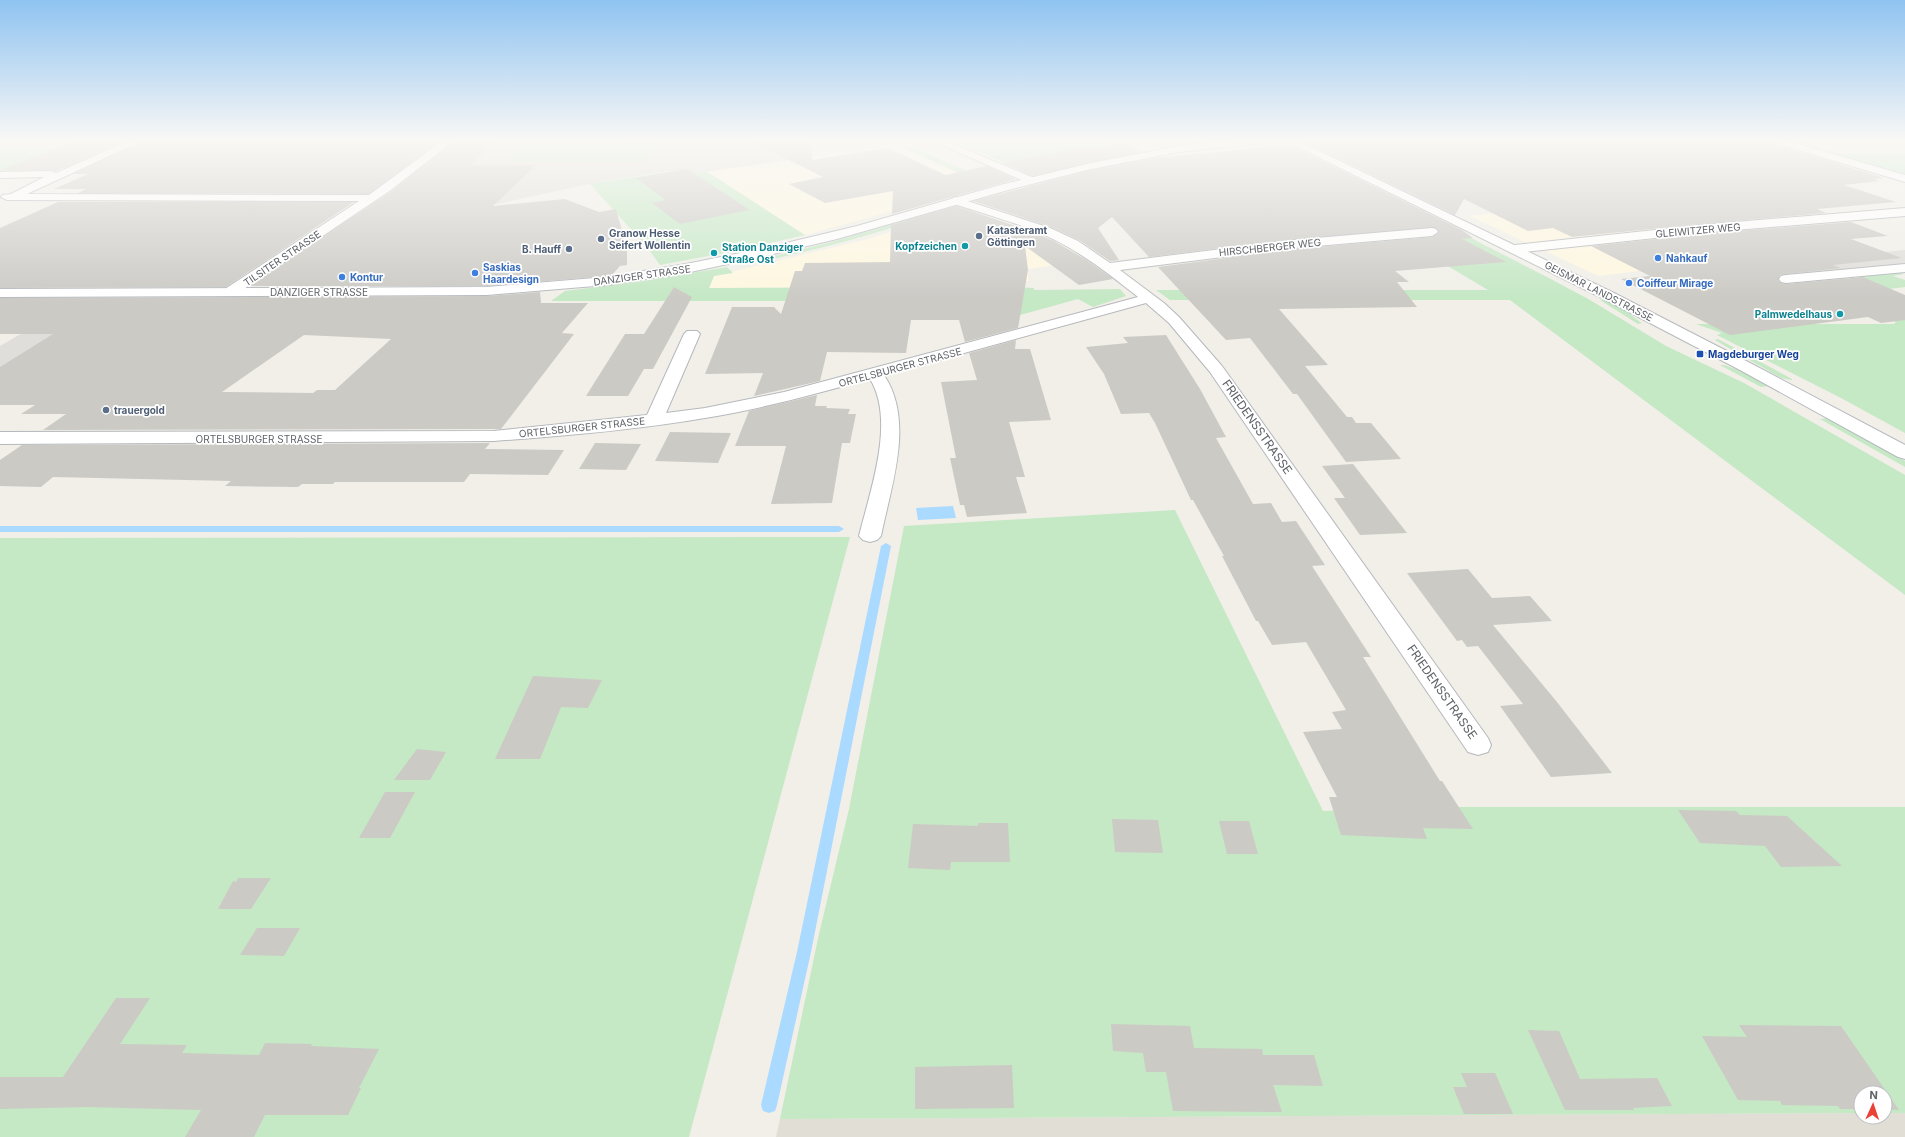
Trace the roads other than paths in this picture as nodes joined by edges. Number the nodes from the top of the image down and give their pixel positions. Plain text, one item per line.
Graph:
1 (20, 192) edge
2 (380, 192) edge
3 (987, 192) edge
4 (1397, 192) edge
5 (372, 198) junction
6 (4, 199) edge
7 (955, 201) junction
8 (1905, 212) edge
9 (1432, 232) dead end
10 (1515, 249) junction
11 (1108, 267) junction
12 (1905, 268) edge
13 (1786, 279) dead end
14 (0, 292) edge
15 (230, 292) junction
16 (1149, 298) junction
17 (692, 334) dead end
18 (875, 374) junction
19 (654, 420) junction
20 (0, 438) edge
21 (1905, 453) edge
22 (870, 536) dead end
23 (1478, 745) dead end

1 - 6 street
2 - 5 street, TILSITER STRASSE
3 - 7 street, DANZIGER STRASSE
4 - 10 street, GEISMAR LANDSTRASSE
5 - 6 street
5 - 15 street, TILSITER STRASSE
7 - 11 street, FRIEDENSSTRASSE
7 - 15 street, DANZIGER STRASSE
8 - 10 street, GLEIWITZER WEG
9 - 11 street, HIRSCHBERGER WEG
10 - 21 street, GEISMAR LANDSTRASSE
11 - 16 street, FRIEDENSSTRASSE
12 - 13 street
14 - 15 street, DANZIGER STRASSE
16 - 18 street, ORTELSBURGER STRASSE
16 - 23 street, FRIEDENSSTRASSE
17 - 19 street
18 - 19 street, ORTELSBURGER STRASSE
18 - 22 street
19 - 20 street, ORTELSBURGER STRASSE

